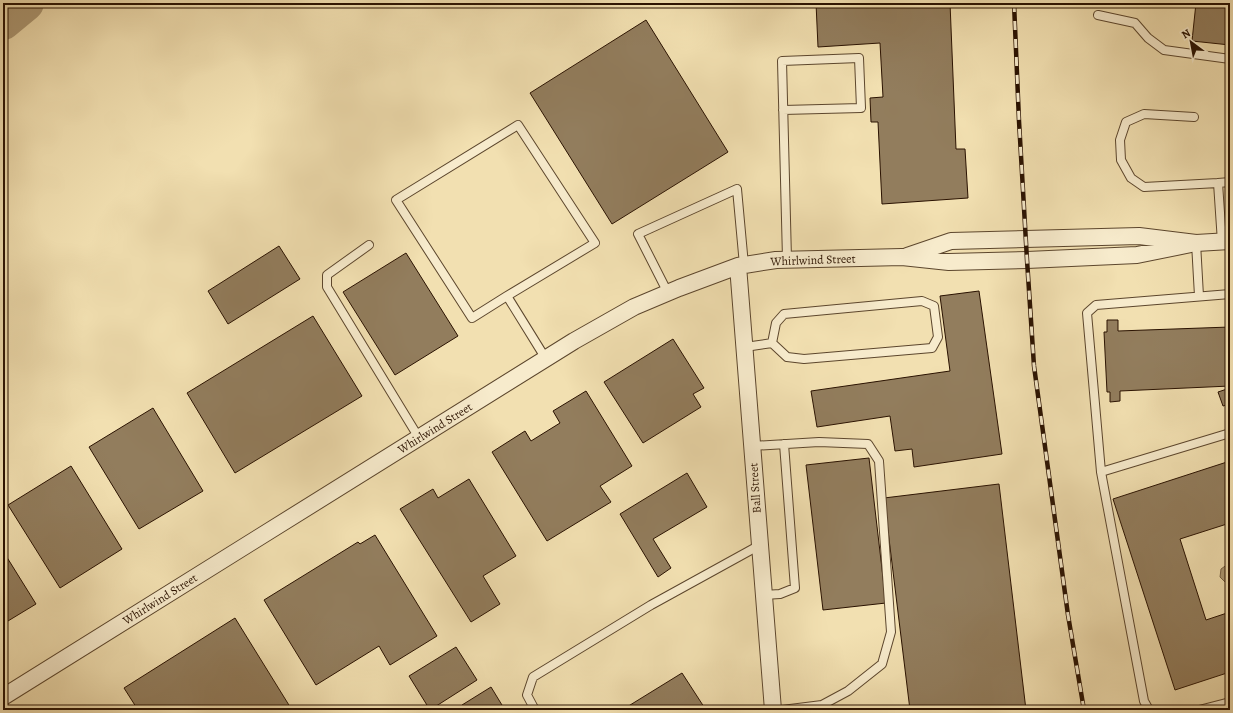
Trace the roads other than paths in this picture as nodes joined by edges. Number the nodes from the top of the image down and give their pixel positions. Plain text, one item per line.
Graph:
1 (1098, 15) dead end
2 (1230, 59) edge
3 (783, 110) junction
4 (1194, 117) dead end
5 (1230, 182) edge
6 (1218, 183) junction
7 (1226, 242) edge
8 (1196, 243) junction
9 (369, 245) dead end
10 (902, 257) junction
11 (787, 259) junction
12 (741, 266) junction
13 (668, 293) junction
14 (1230, 294) edge
15 (507, 296) junction
16 (1199, 296) junction
17 (772, 343) junction
18 (745, 348) junction
19 (546, 359) junction
20 (1230, 433) edge
21 (419, 438) junction
22 (784, 444) junction
23 (752, 446) junction
24 (1101, 472) junction
25 (760, 545) junction
26 (764, 595) junction
27 (3, 697) edge
28 (1230, 702) edge
29 (535, 710) edge
30 (773, 710) edge
31 (782, 710) edge
32 (1149, 710) edge
33 (1199, 710) edge

1 - 2 lane
3 - 3 lane
3 - 11 lane
4 - 6 lane
5 - 6 lane
6 - 7 lane
7 - 8 street, Whirlwind Street
8 - 10 street, Whirlwind Street
8 - 10 street, Whirlwind Street
8 - 16 lane
9 - 21 lane
10 - 11 street, Whirlwind Street
11 - 12 street, Whirlwind Street
12 - 13 street, Whirlwind Street
12 - 13 lane
12 - 18 street, Ball Street
13 - 19 street, Whirlwind Street
14 - 16 lane
15 - 15 lane
15 - 19 lane
16 - 24 lane
17 - 17 lane
17 - 18 lane
18 - 23 street, Ball Street
19 - 21 street, Whirlwind Street
20 - 24 lane
21 - 27 street, Whirlwind Street
22 - 23 lane
22 - 26 lane
22 - 31 lane
23 - 25 street, Ball Street
24 - 32 lane
25 - 26 street, Ball Street
25 - 29 lane
26 - 30 street, Ball Street
28 - 33 lane

